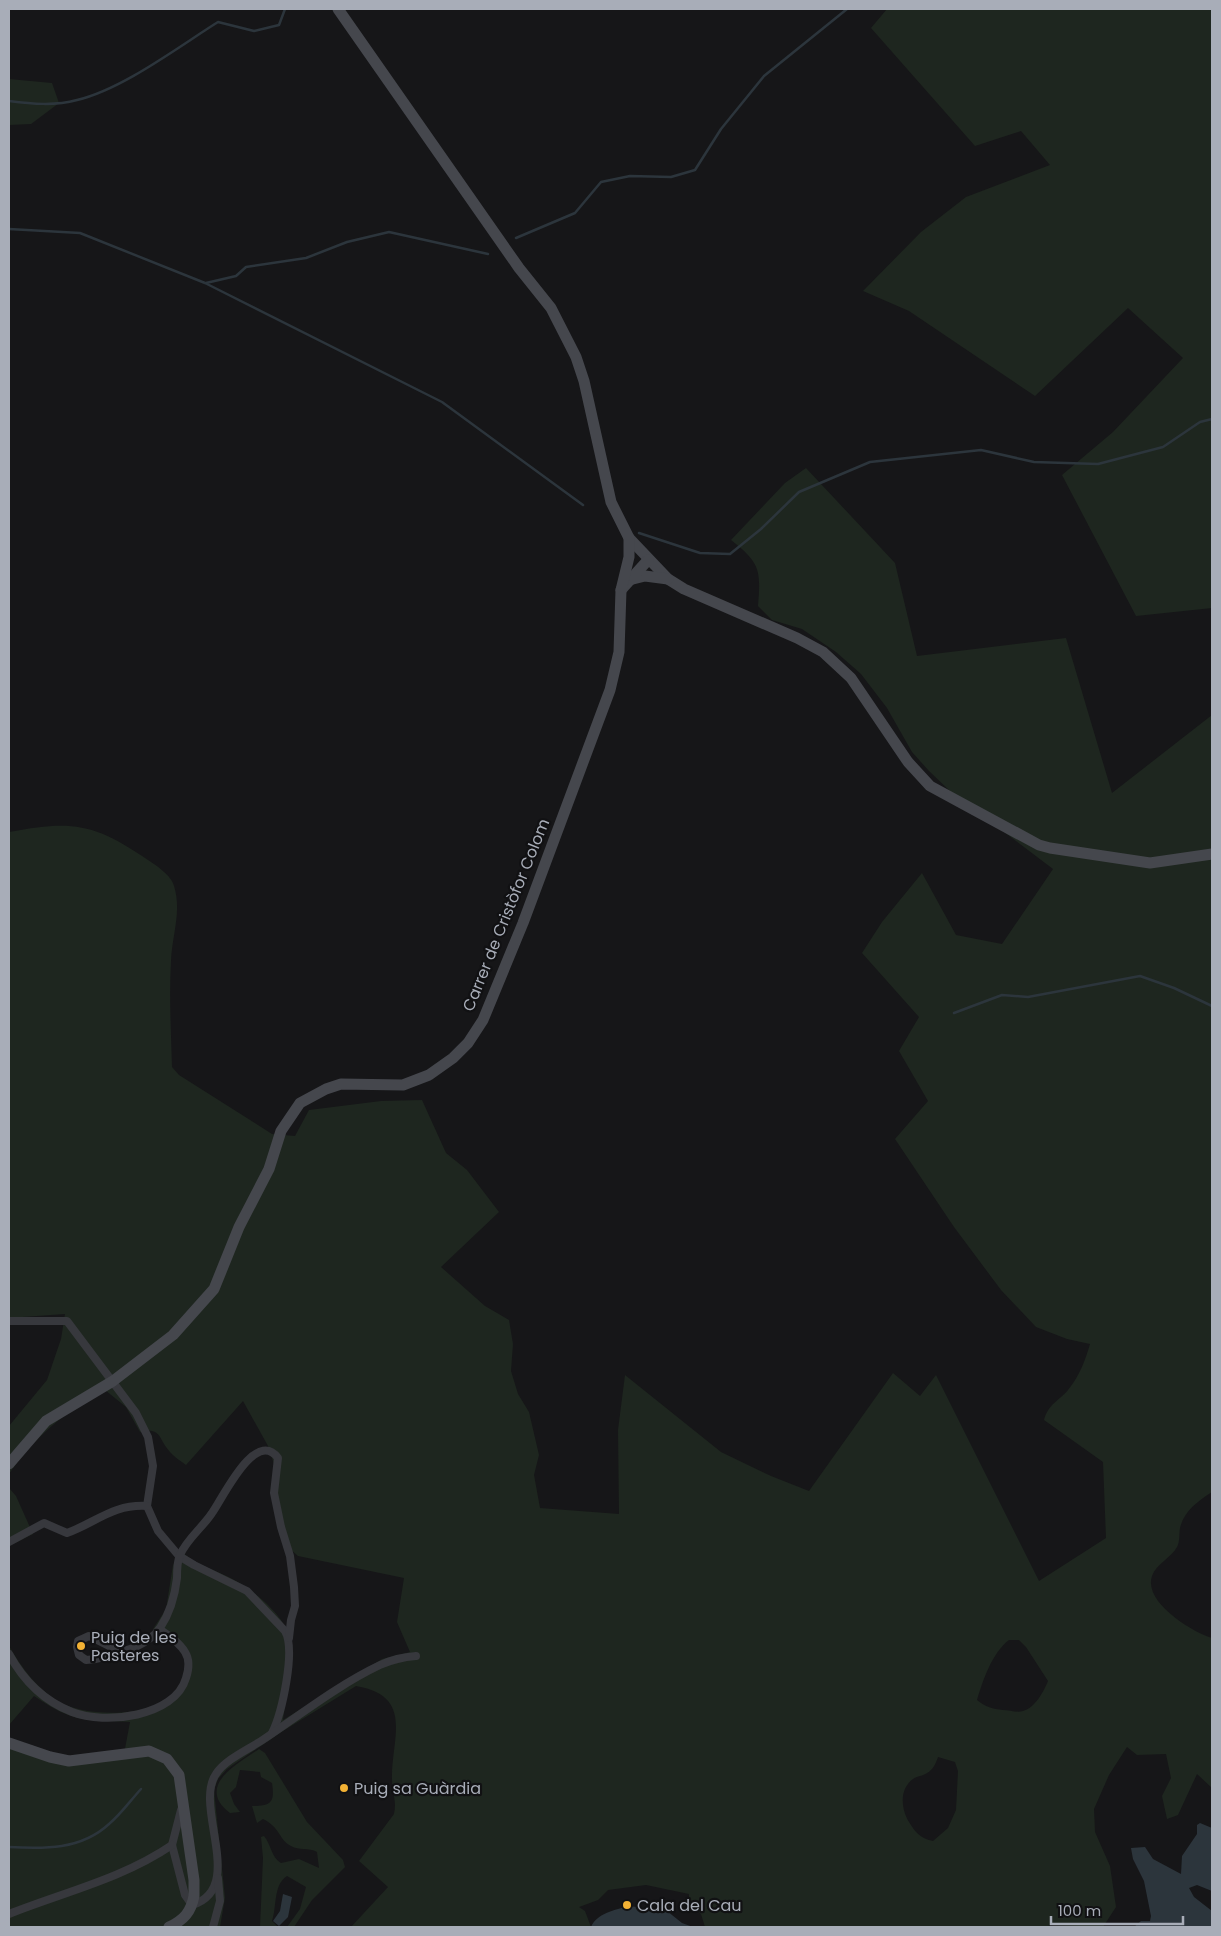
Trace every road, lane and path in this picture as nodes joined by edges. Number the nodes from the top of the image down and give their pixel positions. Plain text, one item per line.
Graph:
1 (338, 9) edge
2 (628, 538) junction
3 (645, 557) junction
4 (628, 576) junction
5 (668, 578) junction
6 (1212, 854) edge
7 (9, 1321) edge
8 (113, 1381) junction
9 (9, 1464) edge
10 (147, 1506) junction
11 (9, 1542) edge
12 (179, 1556) junction
13 (160, 1628) junction
14 (289, 1638) junction
15 (125, 1650) junction
16 (9, 1654) edge
17 (416, 1656) dead end
18 (272, 1733) junction
19 (9, 1743) edge
20 (183, 1803) junction
21 (172, 1845) junction
22 (218, 1874) junction
23 (192, 1905) junction
24 (9, 1914) edge
25 (170, 1927) edge
26 (213, 1927) edge

1 - 2 street
2 - 3 street
2 - 4 street, Carrer de Cristòfor Colom
3 - 4 street
3 - 5 street
4 - 5 street
4 - 8 street, Carrer de Cristòfor Colom
5 - 6 street
7 - 8 street
8 - 9 street, Carrer de Cristòfor Colom
8 - 10 street
10 - 11 street
10 - 12 street
12 - 13 street
12 - 14 street
12 - 14 street
13 - 15 street
13 - 16 street
14 - 18 street
15 - 15 street
17 - 18 street
18 - 22 street
19 - 20 street
20 - 21 street
20 - 23 street
21 - 23 street
21 - 24 street
22 - 23 street
22 - 26 street
23 - 25 street

